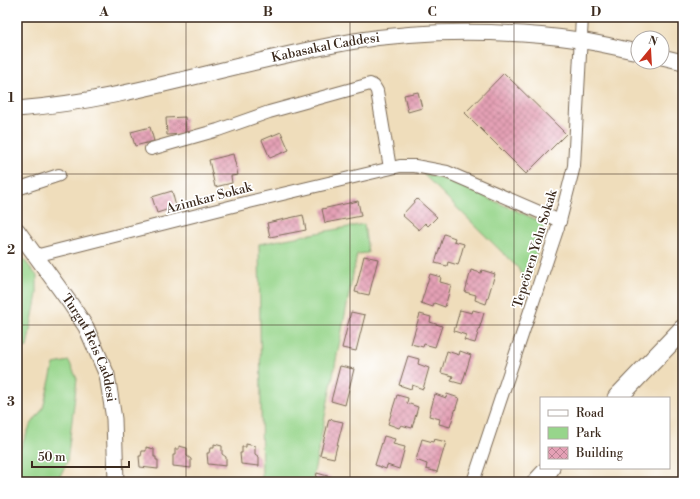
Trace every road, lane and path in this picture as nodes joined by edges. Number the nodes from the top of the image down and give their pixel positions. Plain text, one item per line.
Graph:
1 (582, 17) edge
2 (579, 40) junction
3 (630, 50) edge
4 (670, 59) edge
5 (683, 62) edge
6 (17, 109) edge
7 (151, 149) dead end
8 (390, 168) junction
9 (59, 175) dead end
10 (17, 189) edge
11 (560, 221) junction
12 (17, 230) edge
13 (35, 256) junction
14 (683, 329) edge
15 (619, 397) edge
16 (549, 469) edge
17 (116, 482) edge
18 (473, 482) edge
19 (537, 482) edge

1 - 2 street, Tepeören Yolu Sokak
2 - 3 street, Kabasakal Caddesi
2 - 6 street, Kabasakal Caddesi
2 - 11 street, Tepeören Yolu Sokak
4 - 5 street
7 - 8 street
8 - 11 street, Azimkar Sokak
8 - 13 street, Azimkar Sokak
9 - 10 street
11 - 18 street, Tepeören Yolu Sokak
12 - 13 street, Turgut Reis Caddesi
13 - 17 street, Turgut Reis Caddesi
14 - 15 main road
16 - 19 main road

